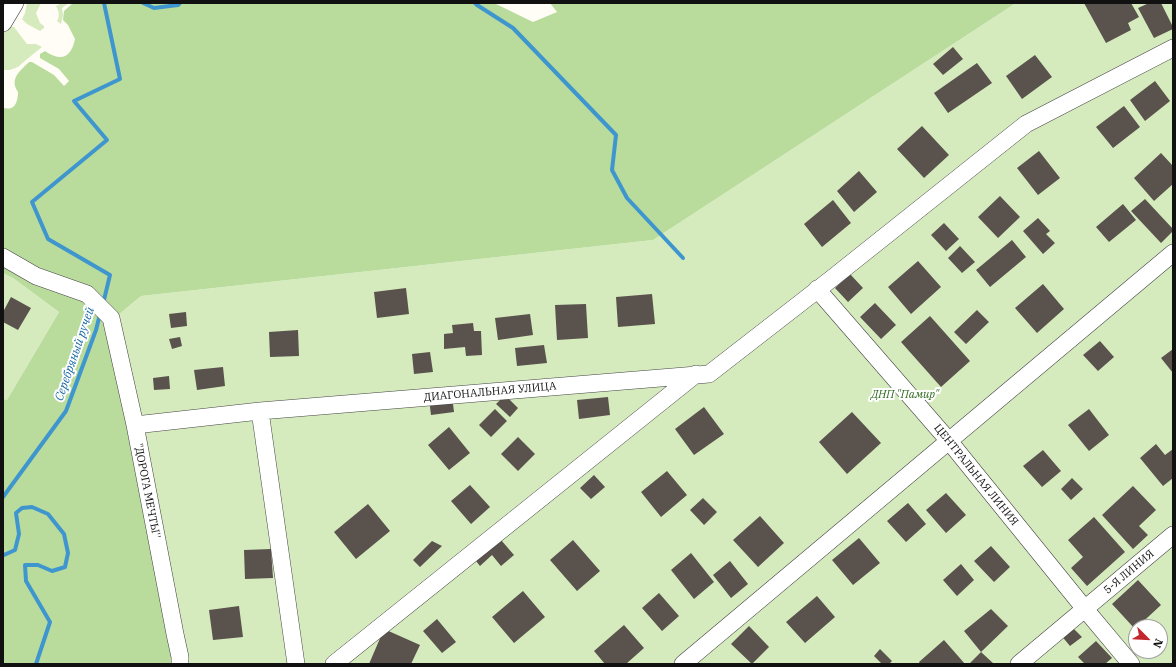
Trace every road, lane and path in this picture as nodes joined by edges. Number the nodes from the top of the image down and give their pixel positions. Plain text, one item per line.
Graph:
1 (15, 3) edge
2 (3, 23) edge
3 (1173, 48) edge
4 (1173, 253) edge
5 (3, 257) edge
6 (818, 289) junction
7 (696, 374) junction
8 (260, 411) junction
9 (135, 425) junction
10 (949, 441) junction
11 (1173, 535) edge
12 (1085, 609) junction
13 (180, 664) edge
14 (296, 664) edge
15 (334, 664) edge
16 (683, 664) edge
17 (1018, 664) edge
18 (1131, 664) edge

1 - 2 street
3 - 6 street, ДИАГОНАЛЬНАЯ УЛИЦА
4 - 10 street
5 - 9 street, "ДОРОГА МЕЧТЫ''
6 - 7 street, ДИАГОНАЛЬНАЯ УЛИЦА
6 - 10 street, ЦЕНТРАЛЬНАЯ ЛИНИЯ
7 - 8 street, ДИАГОНАЛЬНАЯ УЛИЦА
7 - 15 street
8 - 9 street, ДИАГОНАЛЬНАЯ УЛИЦА
8 - 14 street
9 - 13 street, "ДОРОГА МЕЧТЫ''
10 - 12 street, ЦЕНТРАЛЬНАЯ ЛИНИЯ
10 - 16 street
11 - 12 street, 5-Я ЛИНИЯ
12 - 17 street, 5-Я ЛИНИЯ
12 - 18 street, ЦЕНТРАЛЬНАЯ ЛИНИЯ

